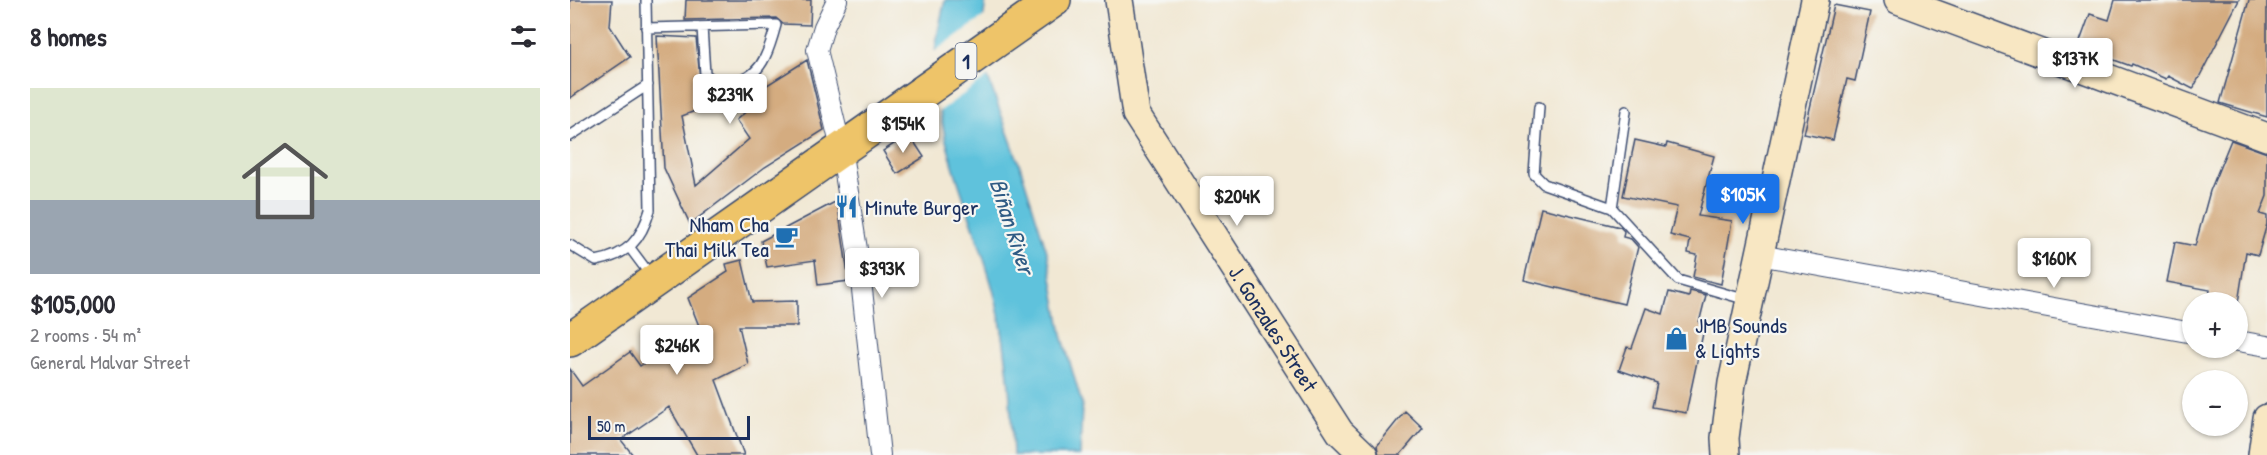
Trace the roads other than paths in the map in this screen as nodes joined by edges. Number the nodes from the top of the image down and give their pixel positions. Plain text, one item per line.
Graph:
1 (646, 0) edge
2 (837, 0) edge
3 (1054, 0) edge
4 (1119, 0) edge
5 (1815, 0) edge
6 (1898, 0) edge
7 (702, 27) junction
8 (646, 28) junction
9 (648, 85) junction
10 (1539, 107) dead end
11 (1626, 111) dead end
12 (570, 136) edge
13 (2267, 137) edge
14 (841, 148) junction
15 (1612, 208) junction
16 (570, 245) edge
17 (630, 248) junction
18 (1759, 255) junction
19 (654, 280) junction
20 (1749, 300) junction
21 (2182, 331) edge
22 (570, 340) edge
23 (2248, 342) edge
24 (2267, 346) edge
25 (2267, 418) edge
26 (880, 455) edge
27 (1364, 455) edge
28 (1726, 455) edge
29 (2262, 455) edge

1 - 8 lane
2 - 14 street
3 - 14 highway, 1
4 - 27 street, J. Gonzales Street
5 - 18 street
6 - 13 street
7 - 7 lane
7 - 8 lane
8 - 9 lane
9 - 12 lane
9 - 17 lane
10 - 15 lane
11 - 15 lane
14 - 19 highway, 1
14 - 26 street
15 - 20 lane
16 - 17 lane
17 - 19 lane
18 - 20 street
18 - 21 street
19 - 22 highway, 1
20 - 28 street
23 - 24 street
25 - 29 street

